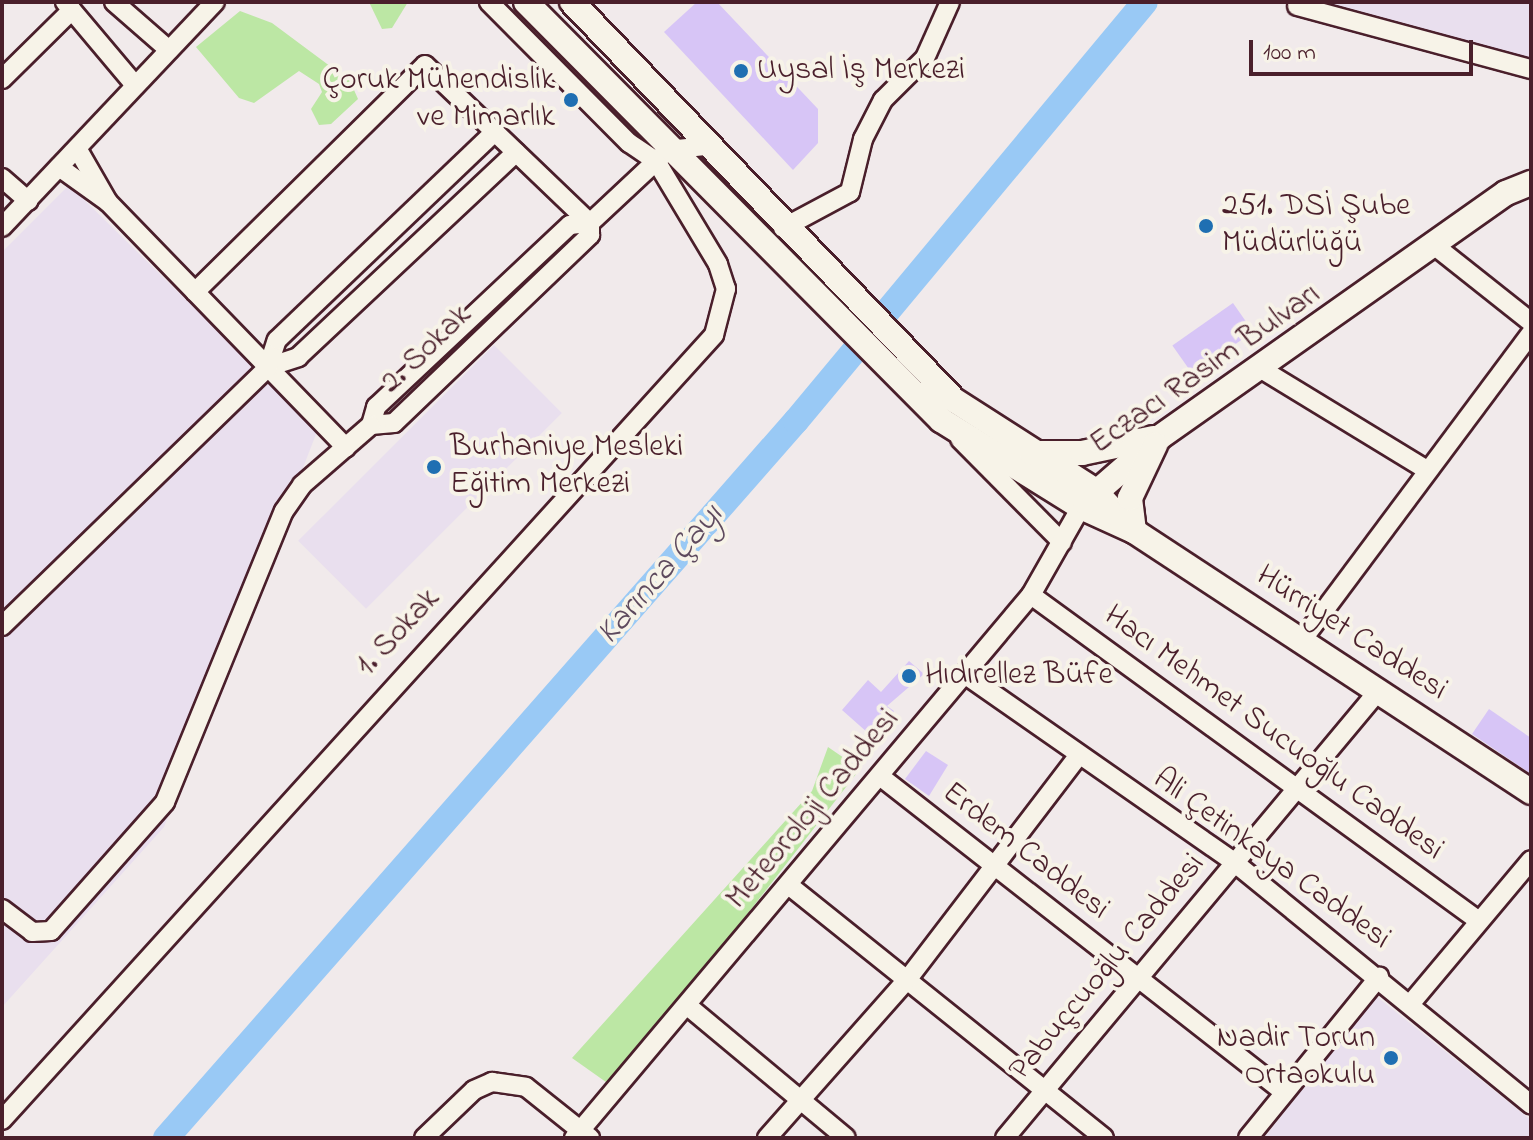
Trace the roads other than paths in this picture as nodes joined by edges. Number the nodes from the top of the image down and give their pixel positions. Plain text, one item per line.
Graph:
1 (114, 2) edge
2 (215, 2) edge
3 (489, 2) edge
4 (526, 2) edge
5 (572, 2) edge
6 (950, 2) edge
7 (69, 6) edge
8 (1297, 6) dead end
9 (169, 50) junction
10 (1531, 69) edge
11 (2, 79) edge
12 (135, 85) junction
13 (495, 132) junction
14 (707, 146) junction
15 (77, 148) junction
16 (516, 152) junction
17 (662, 156) junction
18 (59, 167) junction
19 (1531, 170) edge
20 (2, 178) edge
21 (1531, 183) edge
22 (1506, 193) junction
23 (28, 201) junction
24 (108, 202) junction
25 (590, 223) junction
26 (2, 227) edge
27 (783, 228) junction
28 (1435, 246) junction
29 (195, 292) junction
30 (1531, 322) edge
31 (1531, 333) edge
32 (268, 367) junction
33 (1263, 370) junction
34 (948, 410) junction
35 (1160, 437) junction
36 (346, 448) junction
37 (1031, 453) junction
38 (1425, 469) junction
39 (1087, 499) junction
40 (1134, 531) junction
41 (1062, 542) junction
42 (1031, 595) junction
43 (2, 626) edge
44 (1303, 639) junction
45 (966, 675) junction
46 (1379, 690) junction
47 (1077, 758) junction
48 (881, 777) junction
49 (1297, 788) junction
50 (1531, 792) edge
51 (1531, 860) edge
52 (1235, 863) junction
53 (996, 867) junction
54 (791, 887) junction
55 (2, 909) edge
56 (1479, 921) junction
57 (1379, 977) junction
58 (1139, 978) junction
59 (907, 980) junction
60 (1412, 1002) junction
61 (689, 1007) junction
62 (1045, 1091) junction
63 (1284, 1092) junction
64 (801, 1101) junction
65 (1531, 1104) edge
66 (2, 1120) edge
67 (582, 1135) edge
68 (424, 1138) edge
69 (767, 1138) edge
70 (846, 1138) edge
71 (1005, 1138) edge
72 (1104, 1138) edge
73 (1248, 1138) edge

1 - 9 street
2 - 9 street
3 - 17 street
4 - 17 main road
5 - 14 main road
6 - 27 street
7 - 11 street
7 - 12 street
8 - 10 street
9 - 12 street
12 - 15 street
13 - 16 street
13 - 29 street
13 - 32 street
14 - 17 street
14 - 27 main road
15 - 18 street
15 - 24 street
16 - 25 street
16 - 32 street
17 - 25 street, 2. Sokak
17 - 34 main road
17 - 66 street, 1. Sokak
18 - 23 street
18 - 24 street
19 - 22 main road
20 - 23 street
21 - 22 main road, Eczacı Rasim Bulvarı
22 - 28 main road, Eczacı Rasim Bulvarı
23 - 26 street
24 - 29 street
25 - 36 street, 2. Sokak
27 - 34 main road
28 - 30 street
28 - 33 main road, Eczacı Rasim Bulvarı
29 - 32 street
31 - 38 street
32 - 36 street
32 - 43 street
33 - 35 main road, Eczacı Rasim Bulvarı
33 - 38 street
34 - 37 main road
34 - 39 main road
34 - 41 street
35 - 37 main road
35 - 39 main road, Eczacı Rasim Bulvarı
35 - 40 main road
36 - 55 street, 2. Sokak
37 - 39 main road
38 - 44 street
39 - 40 main road, Hürriyet Caddesi
39 - 41 street, Meteoroloji Caddesi
40 - 44 main road, Hürriyet Caddesi
41 - 42 street, Meteoroloji Caddesi
42 - 45 street, Meteoroloji Caddesi
42 - 49 street, Hacı Mehmet Sucuoğlu Caddesi
44 - 46 main road, Hürriyet Caddesi
45 - 47 street, Ali Çetinkaya Caddesi
45 - 48 street, Meteoroloji Caddesi
46 - 49 street, Pabuçcuoğlu Caddesi
46 - 50 main road, Hürriyet Caddesi
47 - 52 street, Ali Çetinkaya Caddesi
47 - 53 street
48 - 53 street, Erdem Caddesi
48 - 54 street, Meteoroloji Caddesi
49 - 52 street, Pabuçcuoğlu Caddesi
49 - 56 street, Hacı Mehmet Sucuoğlu Caddesi
51 - 56 street
52 - 57 street, Ali Çetinkaya Caddesi
52 - 58 street, Pabuçcuoğlu Caddesi
53 - 58 street, Erdem Caddesi
53 - 59 street
54 - 59 street
54 - 61 street, Meteoroloji Caddesi
56 - 60 street
57 - 60 street, Ali Çetinkaya Caddesi
57 - 63 street
58 - 62 street, Pabuçcuoğlu Caddesi
58 - 63 street, Erdem Caddesi
59 - 62 street
59 - 64 street
60 - 65 street, Ali Çetinkaya Caddesi
61 - 64 street
61 - 67 street, Meteoroloji Caddesi
62 - 71 street, Pabuçcuoğlu Caddesi
62 - 72 street
63 - 73 street
64 - 69 street
64 - 70 street
67 - 68 street

